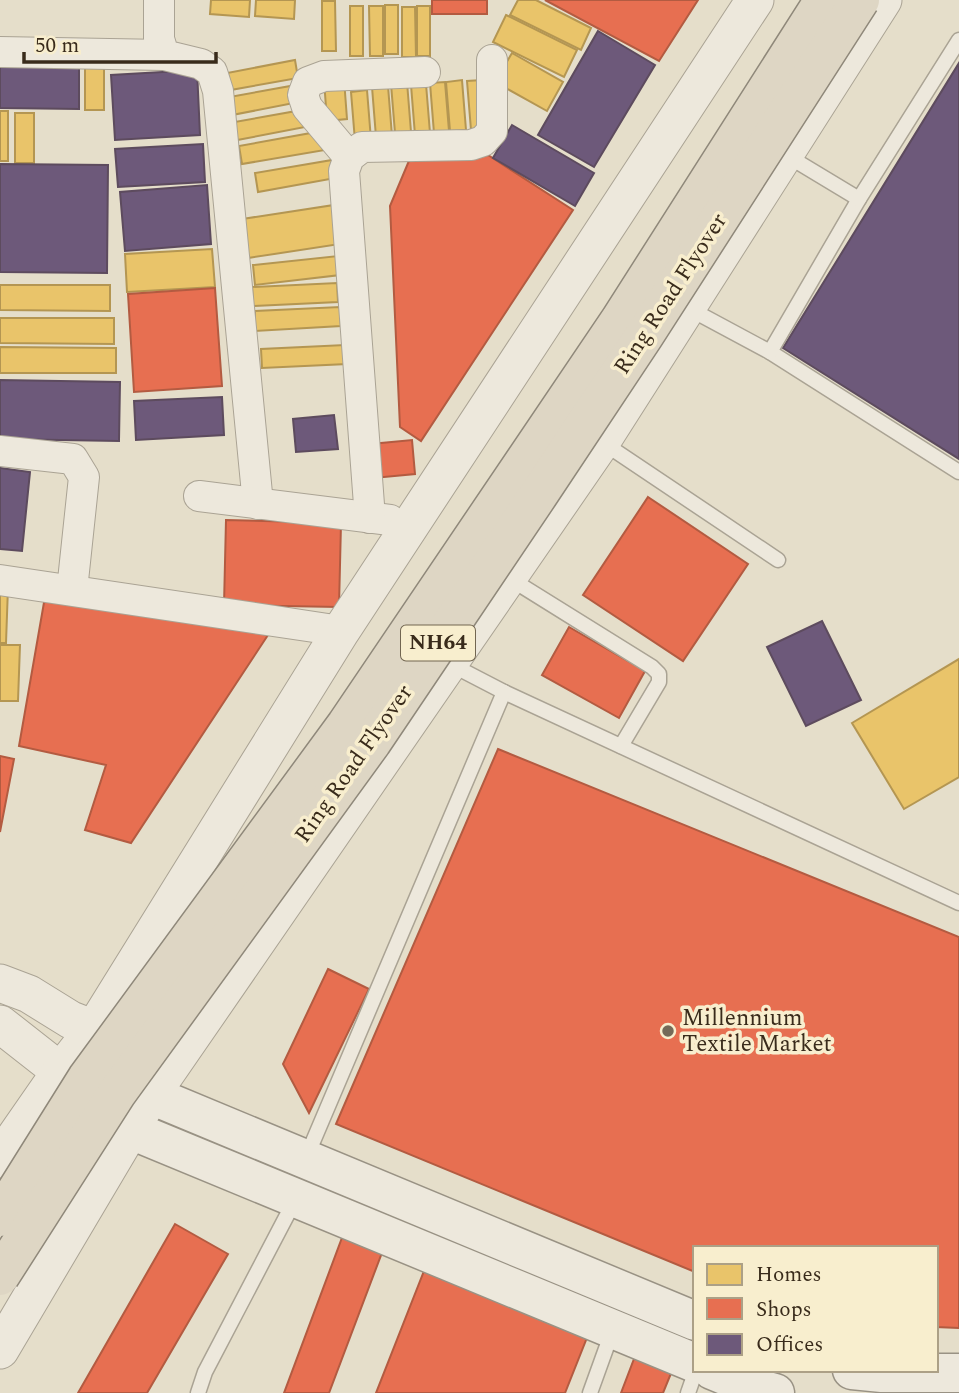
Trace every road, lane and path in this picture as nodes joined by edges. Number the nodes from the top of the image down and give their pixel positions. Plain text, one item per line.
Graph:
1 (159, 0) edge
2 (755, 0) edge
3 (824, 0) edge
4 (860, 0) edge
5 (883, 0) edge
6 (959, 40) edge
7 (0, 52) edge
8 (164, 55) junction
9 (492, 60) dead end
10 (425, 72) dead end
11 (785, 154) junction
12 (349, 157) junction
13 (859, 199) junction
14 (687, 308) junction
15 (770, 352) junction
16 (601, 442) junction
17 (0, 451) edge
18 (959, 472) edge
19 (199, 496) dead end
20 (258, 504) junction
21 (370, 518) junction
22 (412, 523) junction
23 (778, 560) dead end
24 (508, 578) junction
25 (0, 580) edge
26 (72, 590) junction
27 (341, 631) junction
28 (449, 663) junction
29 (505, 692) junction
30 (621, 746) junction
31 (959, 903) edge
32 (0, 983) edge
33 (0, 1024) edge
34 (94, 1029) junction
35 (61, 1071) junction
36 (151, 1095) junction
37 (131, 1130) junction
38 (0, 1159) edge
39 (305, 1159) junction
40 (296, 1198) junction
41 (0, 1217) edge
42 (0, 1276) edge
43 (693, 1320) edge
44 (613, 1329) junction
45 (0, 1350) edge
46 (693, 1362) edge
47 (695, 1372) edge
48 (717, 1372) edge
49 (872, 1372) edge
50 (959, 1373) edge
51 (198, 1393) edge
52 (590, 1393) edge
53 (688, 1393) edge
54 (775, 1393) edge

1 - 8 street
2 - 22 street
3 - 41 highway, Ring Road Flyover / NH64, bridge
4 - 42 highway, Ring Road Flyover / NH64, bridge
5 - 11 street
6 - 13 lane
7 - 8 street
8 - 20 street
9 - 12 street
10 - 12 street
11 - 13 lane
11 - 14 street
12 - 21 street
13 - 15 lane
14 - 15 lane
14 - 16 street
15 - 18 lane
16 - 23 lane
16 - 24 street
17 - 26 street
19 - 20 street
20 - 21 street
21 - 22 street
22 - 27 street
24 - 28 street
24 - 30 lane
25 - 26 street
26 - 27 street
27 - 34 street
28 - 29 lane
28 - 36 street
29 - 30 lane
29 - 39 lane
30 - 31 lane
32 - 34 street
33 - 35 street
34 - 35 street
34 - 36 street
35 - 37 street
35 - 38 street
36 - 37 street
36 - 39 main road
37 - 40 main road
37 - 45 street
39 - 43 main road
40 - 44 main road
40 - 51 lane
44 - 46 main road
44 - 52 lane
47 - 53 lane
48 - 54 main road
49 - 50 main road

